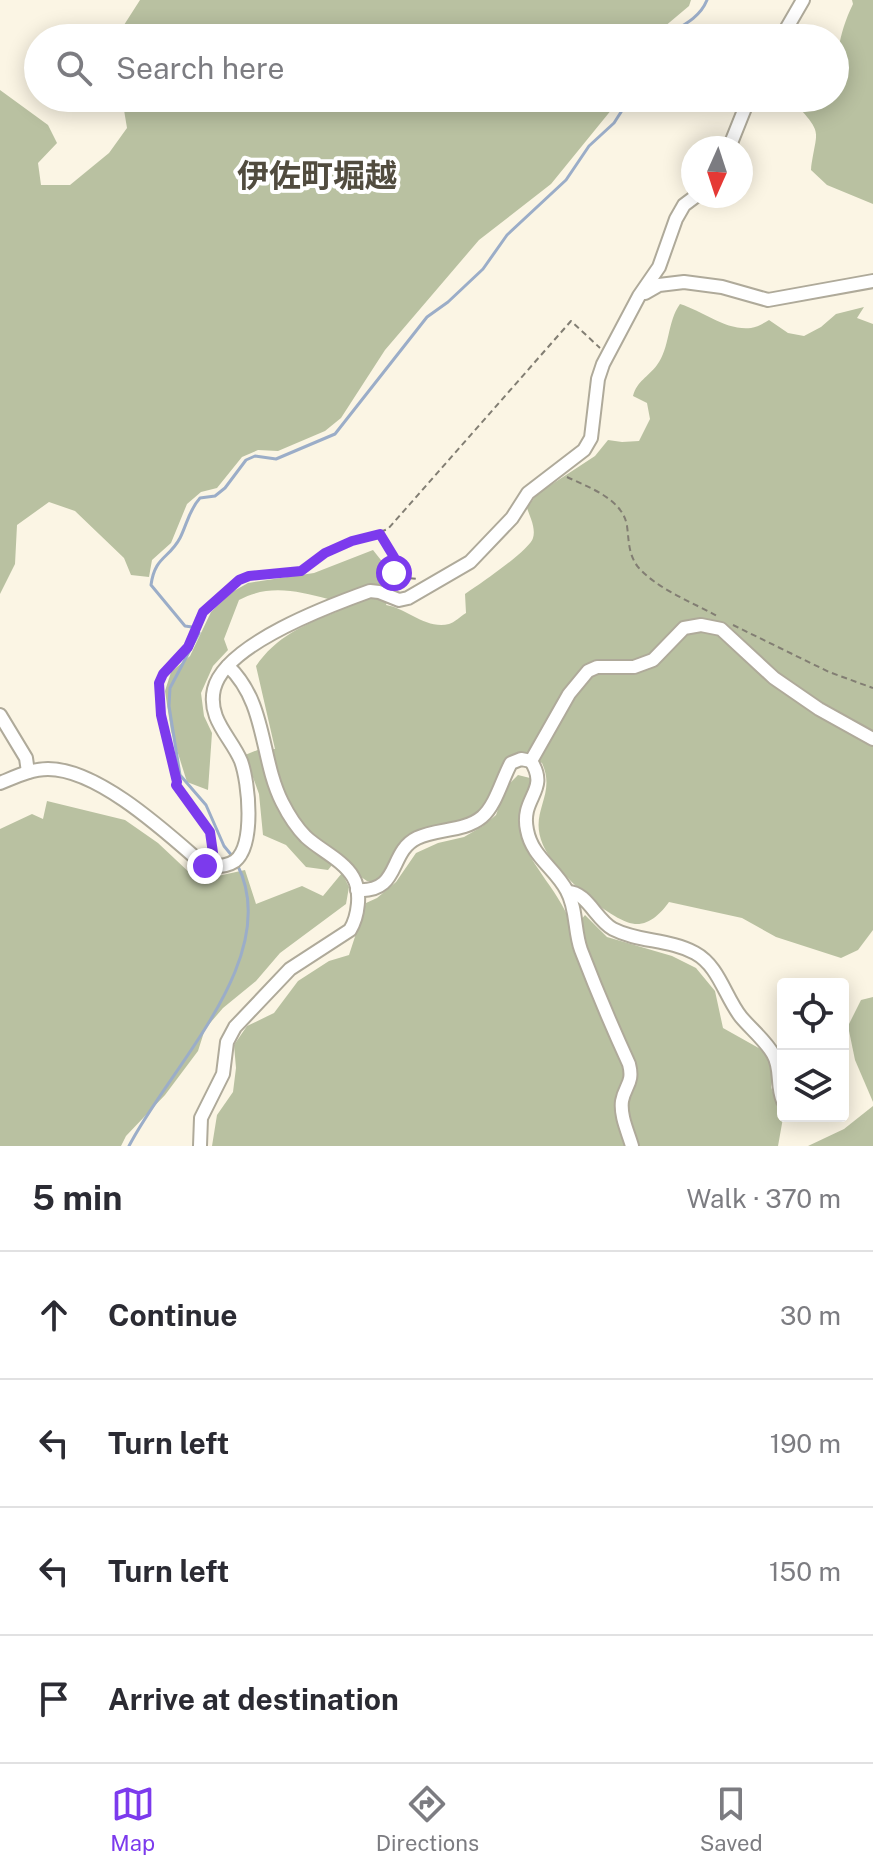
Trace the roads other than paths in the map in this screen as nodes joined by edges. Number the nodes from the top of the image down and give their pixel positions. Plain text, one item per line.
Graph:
1 (803, 0) edge
2 (789, 24) edge
3 (743, 112) edge
4 (734, 136) edge
5 (682, 208) edge
6 (873, 281) edge
7 (639, 296) junction
8 (228, 666) junction
9 (0, 715) edge
10 (873, 739) edge
11 (531, 761) junction
12 (28, 772) junction
13 (0, 783) edge
14 (357, 890) junction
15 (568, 892) junction
16 (777, 1064) edge
17 (200, 1146) edge
18 (632, 1146) edge

1 - 2 street
3 - 4 street
5 - 7 street
6 - 7 street
7 - 8 street
8 - 12 street
8 - 14 street
9 - 12 street
10 - 11 street
11 - 14 street
11 - 15 street
12 - 13 street
14 - 17 street
15 - 16 street
15 - 18 street

